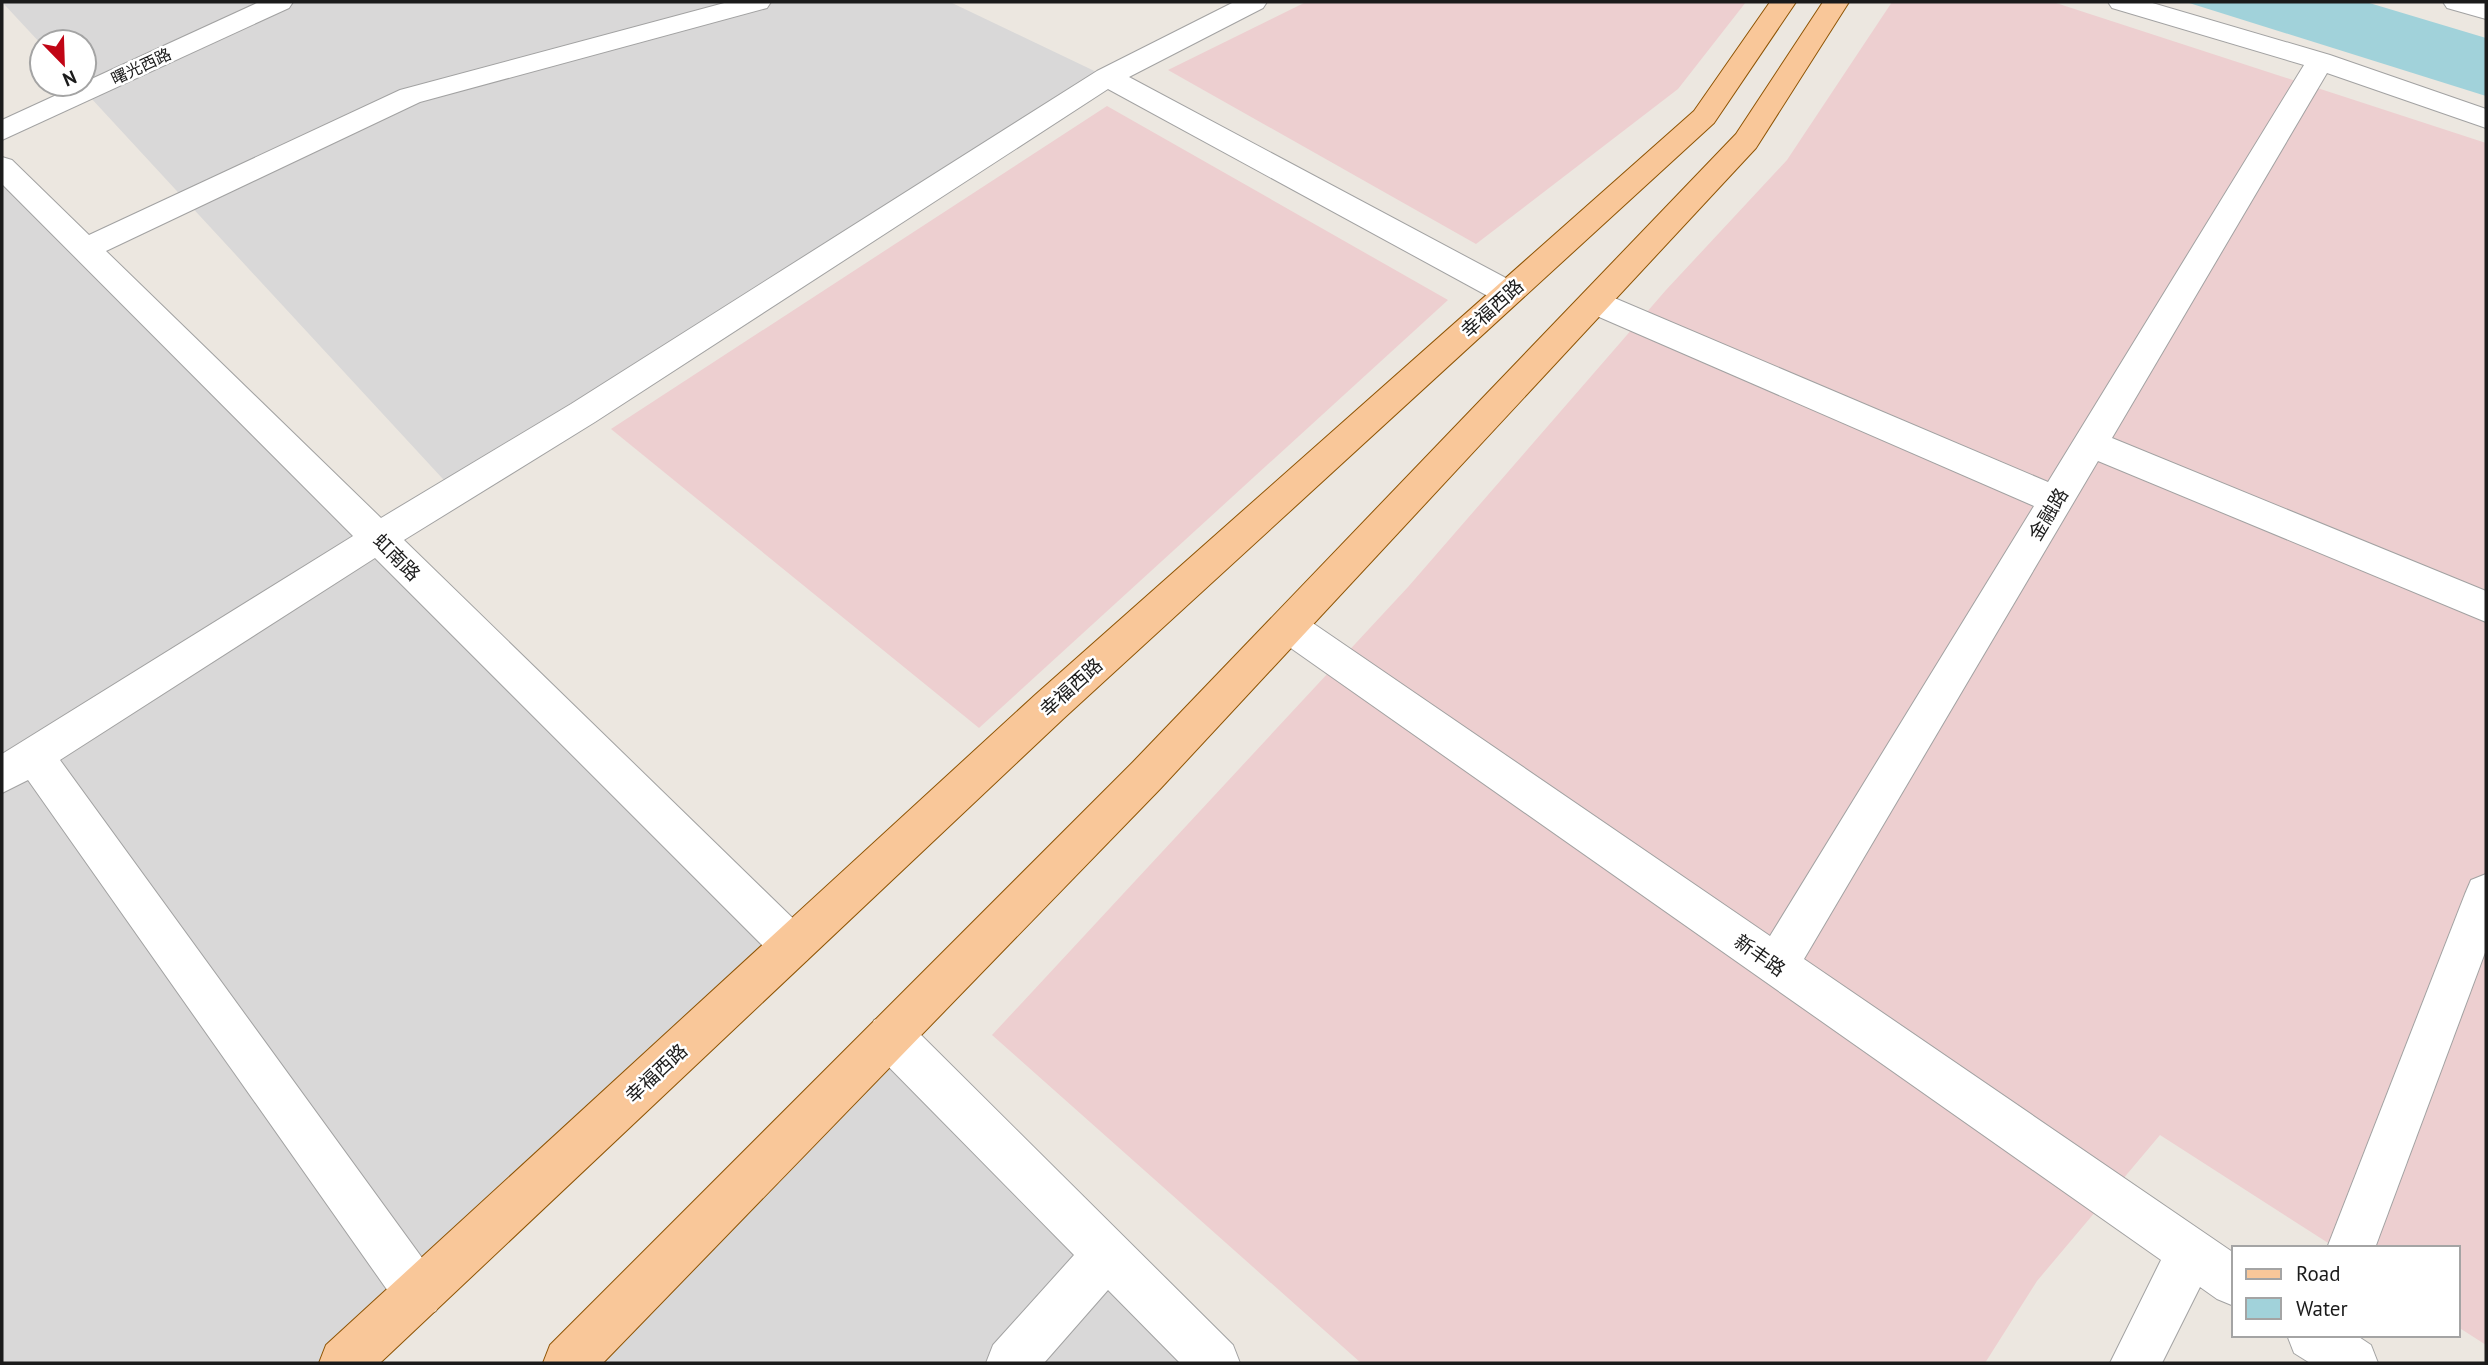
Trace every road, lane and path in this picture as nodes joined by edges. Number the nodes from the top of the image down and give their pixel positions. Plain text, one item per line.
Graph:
1 (280, 2) edge
2 (758, 2) edge
3 (1254, 2) edge
4 (1783, 2) edge
5 (1836, 2) edge
6 (2121, 2) edge
7 (2456, 2) edge
8 (2486, 11) edge
9 (2320, 61) junction
10 (1107, 77) junction
11 (2486, 119) edge
12 (2, 131) edge
13 (2, 167) edge
14 (85, 249) junction
15 (1508, 293) junction
16 (1594, 302) junction
17 (2090, 443) junction
18 (2056, 500) junction
19 (378, 538) junction
20 (2486, 607) edge
21 (1288, 626) junction
22 (17, 765) edge
23 (2486, 894) edge
24 (792, 946) junction
25 (1776, 966) junction
26 (890, 1036) junction
27 (2352, 1246) edge
28 (2191, 1253) junction
29 (1107, 1255) junction
30 (2232, 1281) edge
31 (419, 1294) junction
32 (344, 1363) edge
33 (568, 1363) edge
34 (1011, 1363) edge
35 (1215, 1363) edge
36 (2135, 1363) edge

1 - 12 street, 曙光西路
2 - 14 street
3 - 10 street
4 - 15 main road, 幸福西路
5 - 16 main road
6 - 9 street
7 - 8 street
9 - 11 street
9 - 17 street, 金融路
10 - 15 street
10 - 19 street
13 - 14 street, 虹南路
14 - 19 street, 虹南路
15 - 24 main road, 幸福西路
16 - 18 street
16 - 21 main road
17 - 18 street, 金融路
17 - 20 street
18 - 25 street, 金融路
19 - 22 street
19 - 24 street, 虹南路
21 - 25 street, 新丰路
21 - 26 main road
22 - 31 street
23 - 27 street
24 - 31 main road, 幸福西路
25 - 28 street, 新丰路
26 - 29 street
26 - 33 main road
28 - 30 street, 新丰路
28 - 36 street
29 - 34 street
29 - 35 street
31 - 32 main road, 幸福西路

